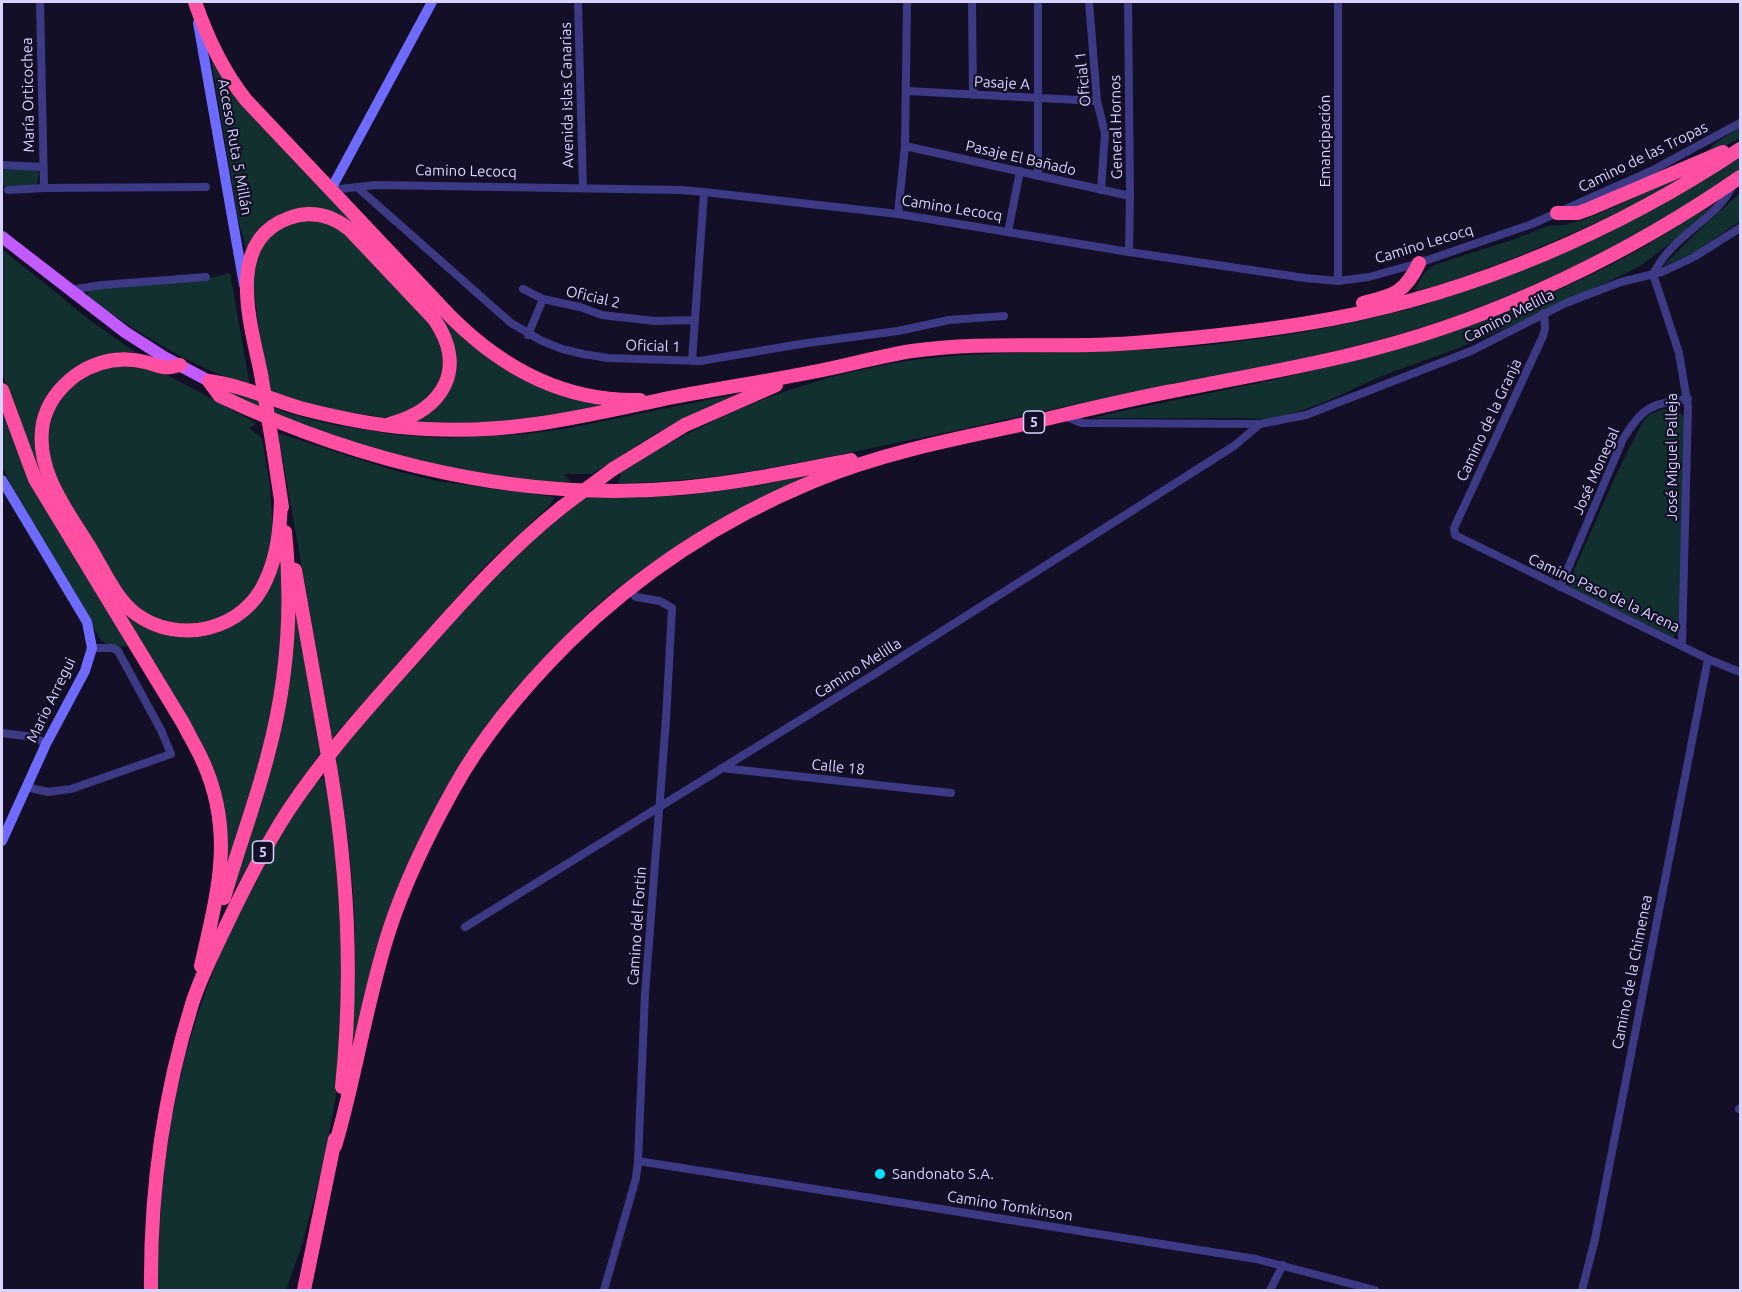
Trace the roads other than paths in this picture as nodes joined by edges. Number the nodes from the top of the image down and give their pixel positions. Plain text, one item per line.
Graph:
1 (40, 2) edge
2 (195, 2) edge
3 (432, 2) edge
4 (578, 2) edge
5 (907, 2) edge
6 (972, 2) edge
7 (1038, 2) edge
8 (1089, 2) edge
9 (1128, 2) edge
10 (1338, 2) edge
11 (907, 91) junction
12 (973, 94) junction
13 (1039, 98) junction
14 (1097, 101) junction
15 (1740, 123) edge
16 (1740, 143) edge
17 (905, 146) junction
18 (1740, 150) edge
19 (2, 165) edge
20 (43, 167) junction
21 (1020, 171) junction
22 (1038, 176) junction
23 (1738, 179) edge
24 (206, 187) dead end
25 (357, 187) junction
26 (44, 188) junction
27 (583, 188) junction
28 (8, 190) dead end
29 (1101, 190) junction
30 (330, 191) junction
31 (704, 192) junction
32 (1130, 196) junction
33 (1557, 213) junction
34 (898, 214) junction
35 (1740, 228) edge
36 (1008, 232) junction
37 (2, 237) edge
38 (1129, 252) junction
39 (1419, 263) junction
40 (1400, 269) junction
41 (1653, 274) junction
42 (206, 277) dead end
43 (1338, 281) junction
44 (1410, 282) junction
45 (523, 289) dead end
46 (68, 290) junction
47 (246, 297) junction
48 (543, 299) junction
49 (1544, 313) junction
50 (1004, 316) dead end
51 (695, 320) junction
52 (1278, 328) junction
53 (528, 335) junction
54 (692, 361) junction
55 (180, 365) junction
56 (824, 370) junction
57 (209, 381) junction
58 (2, 390) edge
59 (669, 398) junction
60 (1688, 399) junction
61 (1062, 416) junction
62 (1260, 424) junction
63 (382, 426) junction
64 (913, 448) junction
65 (2, 480) edge
66 (281, 500) junction
67 (1456, 537) joint
68 (1560, 587) junction
69 (629, 589) junction
70 (1682, 644) junction
71 (92, 648) junction
72 (1708, 659) junction
73 (1740, 672) edge
74 (2, 733) edge
75 (46, 744) junction
76 (722, 768) junction
77 (26, 787) junction
78 (951, 793) dead end
79 (659, 807) junction
80 (2, 842) edge
81 (465, 927) dead end
82 (192, 1003) junction
83 (334, 1146) junction
84 (638, 1161) junction
85 (1283, 1265) junction
86 (151, 1290) edge
87 (304, 1290) edge
88 (604, 1290) edge
89 (1270, 1290) edge
90 (1375, 1290) edge
91 (1582, 1290) edge

1 - 20 street, María Orticochea
2 - 30 highway
2 - 47 street, Acceso Ruta 5 Millán
3 - 30 street
4 - 27 street, Avenida Islas Canarias
5 - 11 street
6 - 12 street
7 - 13 street
8 - 14 street, Oficial 1
9 - 32 street, General Hornos
10 - 43 street, Emancipación
11 - 12 street, Pasaje A
11 - 17 street
12 - 13 street, Pasaje A
13 - 14 street, Pasaje A
13 - 22 street
14 - 29 street, Oficial 1
15 - 33 street, Camino de las Tropas
16 - 33 highway
17 - 21 street, Pasaje El Bañado
17 - 34 street
18 - 52 highway, 5
19 - 20 street
20 - 26 street, María Orticochea
21 - 22 street, Pasaje El Bañado
21 - 36 street
22 - 29 street, Pasaje El Bañado
23 - 41 street
23 - 61 highway, 5
24 - 26 street
25 - 27 street, Camino Lecocq
25 - 30 street, Camino Lecocq
25 - 53 street, Oficial 1
26 - 28 street
27 - 31 street, Camino Lecocq
29 - 32 street, Pasaje El Bañado
30 - 59 highway
31 - 34 street, Camino Lecocq
31 - 51 street
32 - 38 street, General Hornos
33 - 39 street, Camino Lecocq
34 - 36 street, Camino Lecocq
35 - 41 street
36 - 38 street, Camino Lecocq
37 - 46 main road
38 - 43 street, Camino Lecocq
39 - 40 street, Camino Lecocq
39 - 44 highway
40 - 43 street, Camino Lecocq
40 - 44 highway
41 - 49 street, Camino Melilla
41 - 60 street, José Miguel Palleja
42 - 46 street
44 - 52 highway
45 - 48 street, Oficial 2
46 - 55 main road
47 - 63 highway
47 - 66 highway, bridge
48 - 51 street, Oficial 2
48 - 53 street
49 - 62 street, Camino Melilla
49 - 67 street, Camino de la Granja
50 - 54 street, Oficial 1
51 - 54 street
52 - 56 highway, 5
53 - 54 street, Oficial 1
55 - 57 main road
55 - 66 highway
56 - 59 highway
56 - 82 highway, 5, bridge
57 - 63 highway
57 - 64 highway
58 - 82 highway
59 - 63 highway
60 - 68 street, José Monegal
60 - 70 street, José Miguel Palleja
61 - 62 street, Camino Melilla
61 - 64 highway, 5
62 - 76 street, Camino Melilla
64 - 69 highway, 5
65 - 71 street, Mario Arregui
66 - 82 highway
66 - 83 highway, bridge
67 - 68 street, Camino Paso de la Arena
68 - 70 street, Camino Paso de la Arena
69 - 79 street, Camino del Fortin
69 - 83 highway, 5
70 - 72 street, Camino Paso de la Arena
71 - 75 street, Mario Arregui
71 - 77 street
72 - 73 street, Camino Paso de la Arena
72 - 91 street, Camino de la Chimenea
74 - 75 street
75 - 77 street, Mario Arregui
76 - 78 street, Calle 18
76 - 79 street, Camino Melilla
77 - 80 street, Mario Arregui
79 - 81 street, Camino Melilla
79 - 84 street, Camino del Fortin
82 - 86 highway, 5
83 - 87 highway, 5
84 - 85 street, Camino Tomkinson
84 - 88 street, Camino del Fortin
85 - 89 street
85 - 90 street, Camino Tomkinson

